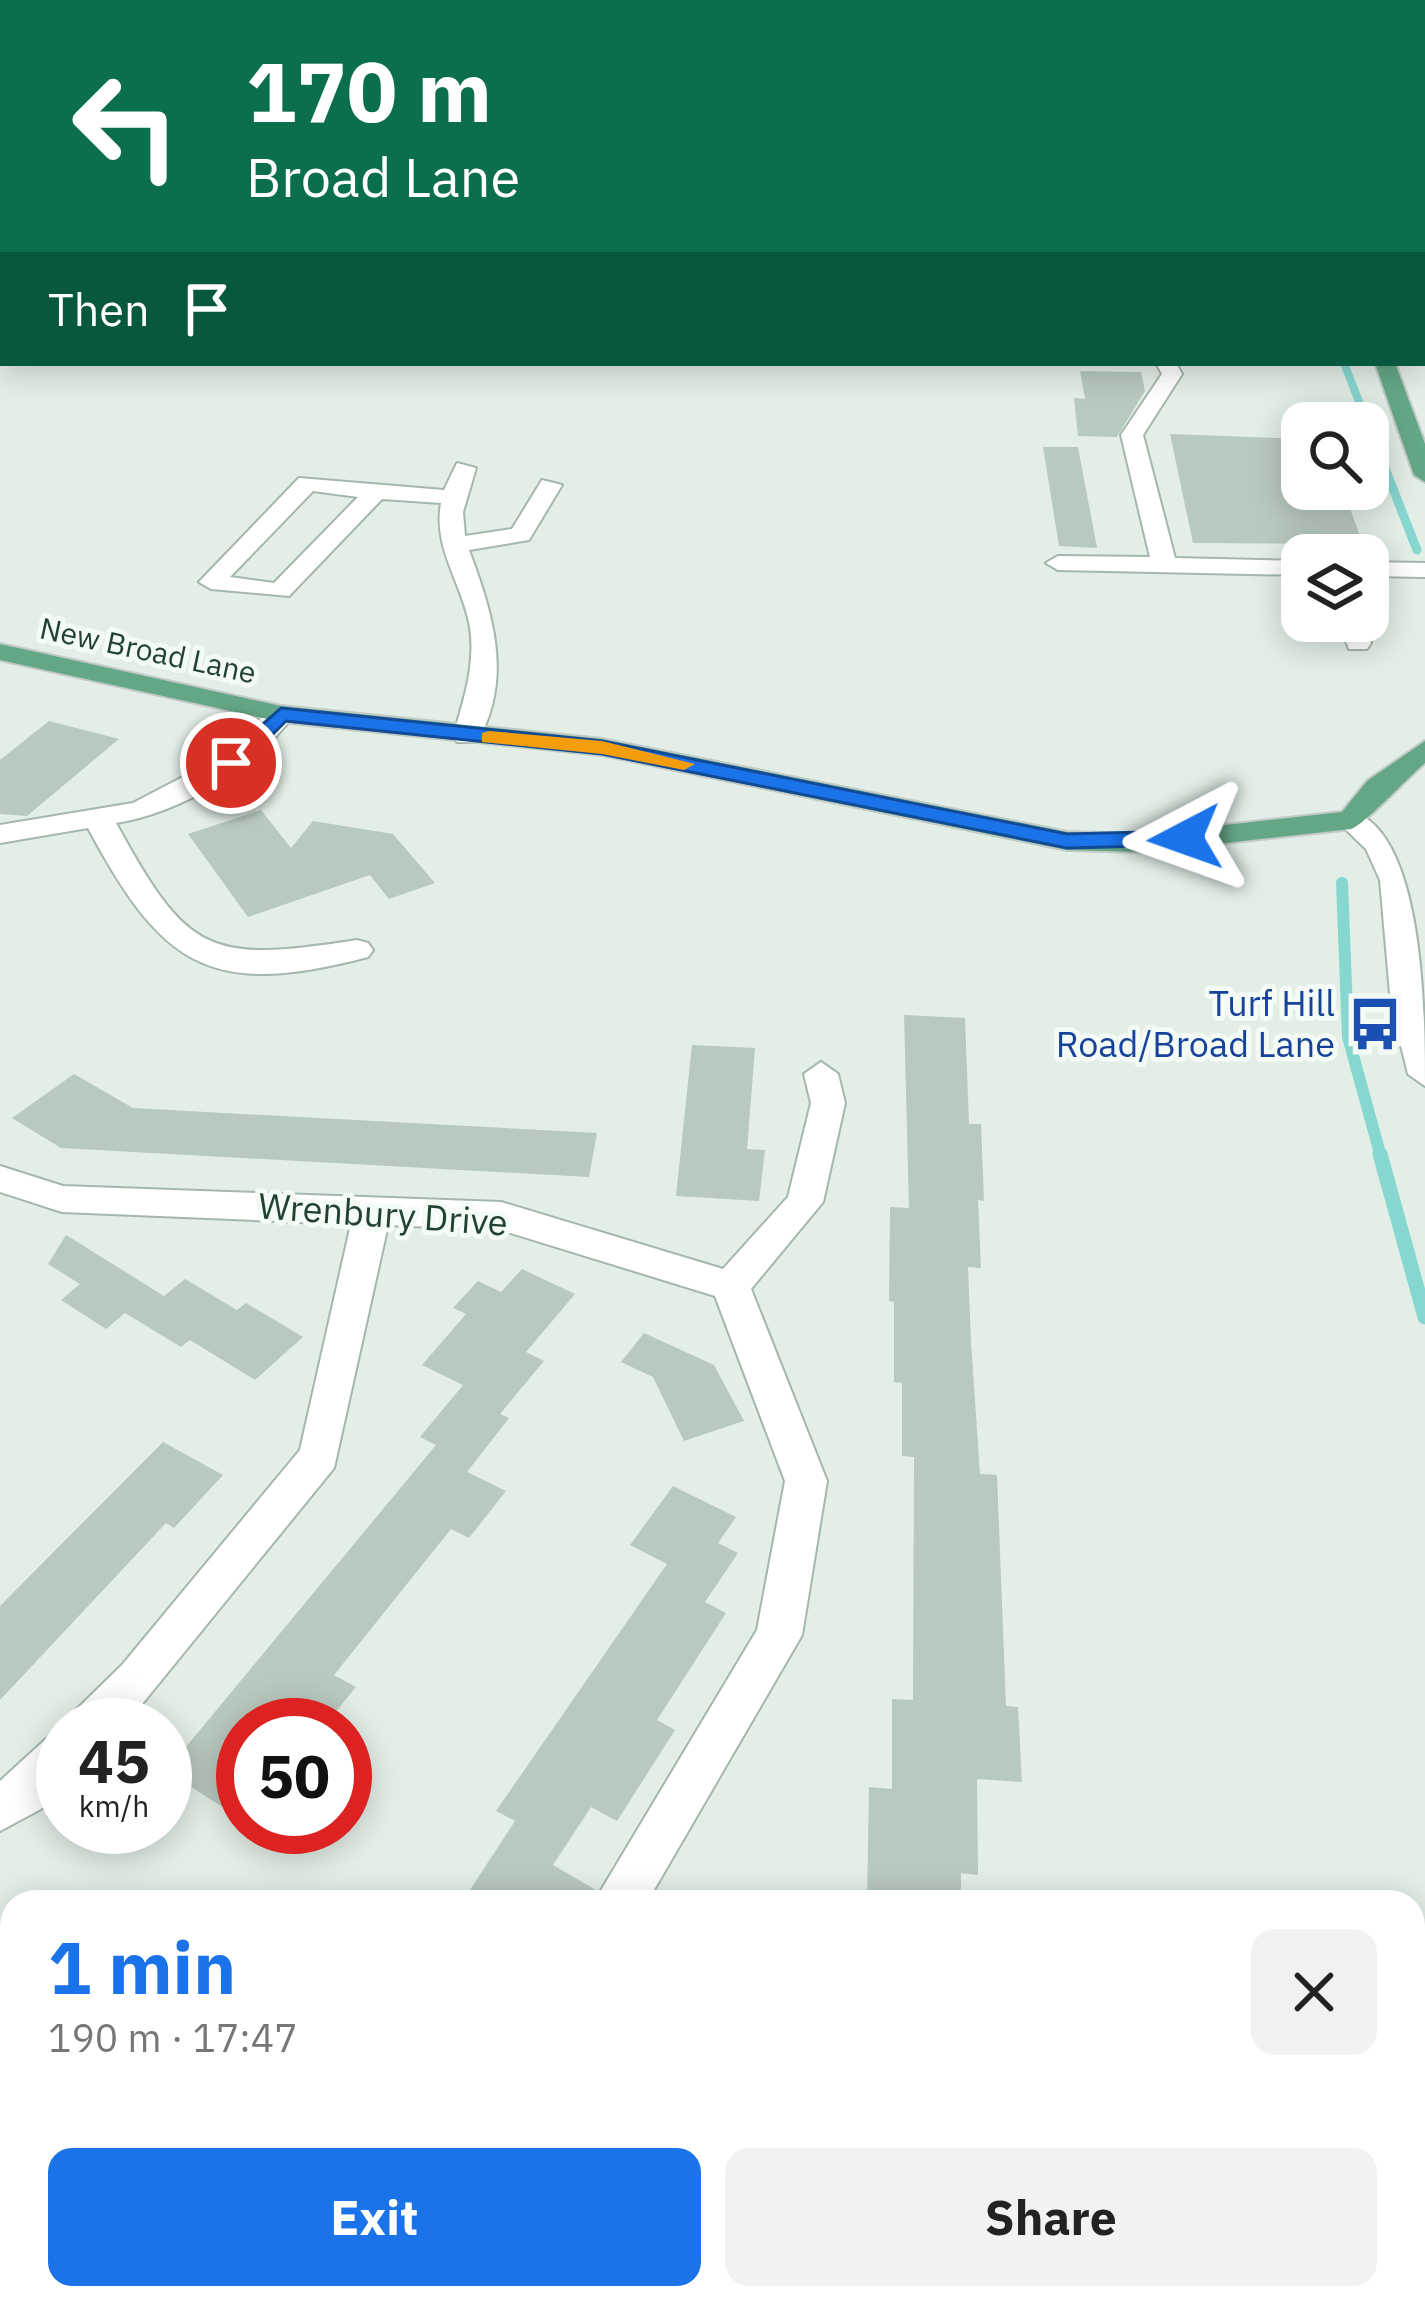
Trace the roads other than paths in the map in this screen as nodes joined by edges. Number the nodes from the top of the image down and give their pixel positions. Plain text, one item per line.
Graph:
1 (1168, 366) edge
2 (1386, 366) edge
3 (464, 468) dead end
4 (1425, 475) edge
5 (550, 485) dead end
6 (376, 492) junction
7 (449, 496) junction
8 (452, 544) junction
9 (1058, 563) dead end
10 (1164, 565) junction
11 (1281, 568) edge
12 (1389, 569) edge
13 (1425, 570) edge
14 (0, 652) edge
15 (281, 714) junction
16 (466, 736) junction
17 (1425, 749) edge
18 (98, 818) junction
19 (1351, 820) junction
20 (0, 834) edge
21 (1410, 879) edge
22 (357, 950) dead end
23 (821, 1074) dead end
24 (1425, 1074) edge
25 (0, 1179) edge
26 (372, 1210) junction
27 (731, 1286) junction
28 (120, 1698) edge
29 (36, 1781) edge
30 (0, 1808) edge
31 (626, 1890) edge

1 - 10 street
2 - 4 main road
3 - 7 street
5 - 8 street
6 - 6 street
6 - 7 street
7 - 8 street
8 - 16 street
9 - 10 street
10 - 11 street
12 - 13 street
14 - 15 main road, New Broad Lane
15 - 16 main road, New Broad Lane
15 - 18 street
16 - 19 main road, New Broad Lane
17 - 19 main road
18 - 20 street
18 - 22 street
19 - 21 street
21 - 24 street
23 - 27 street
25 - 26 street, Wrenbury Drive
26 - 27 street, Wrenbury Drive
26 - 28 street
27 - 31 street
29 - 30 street

